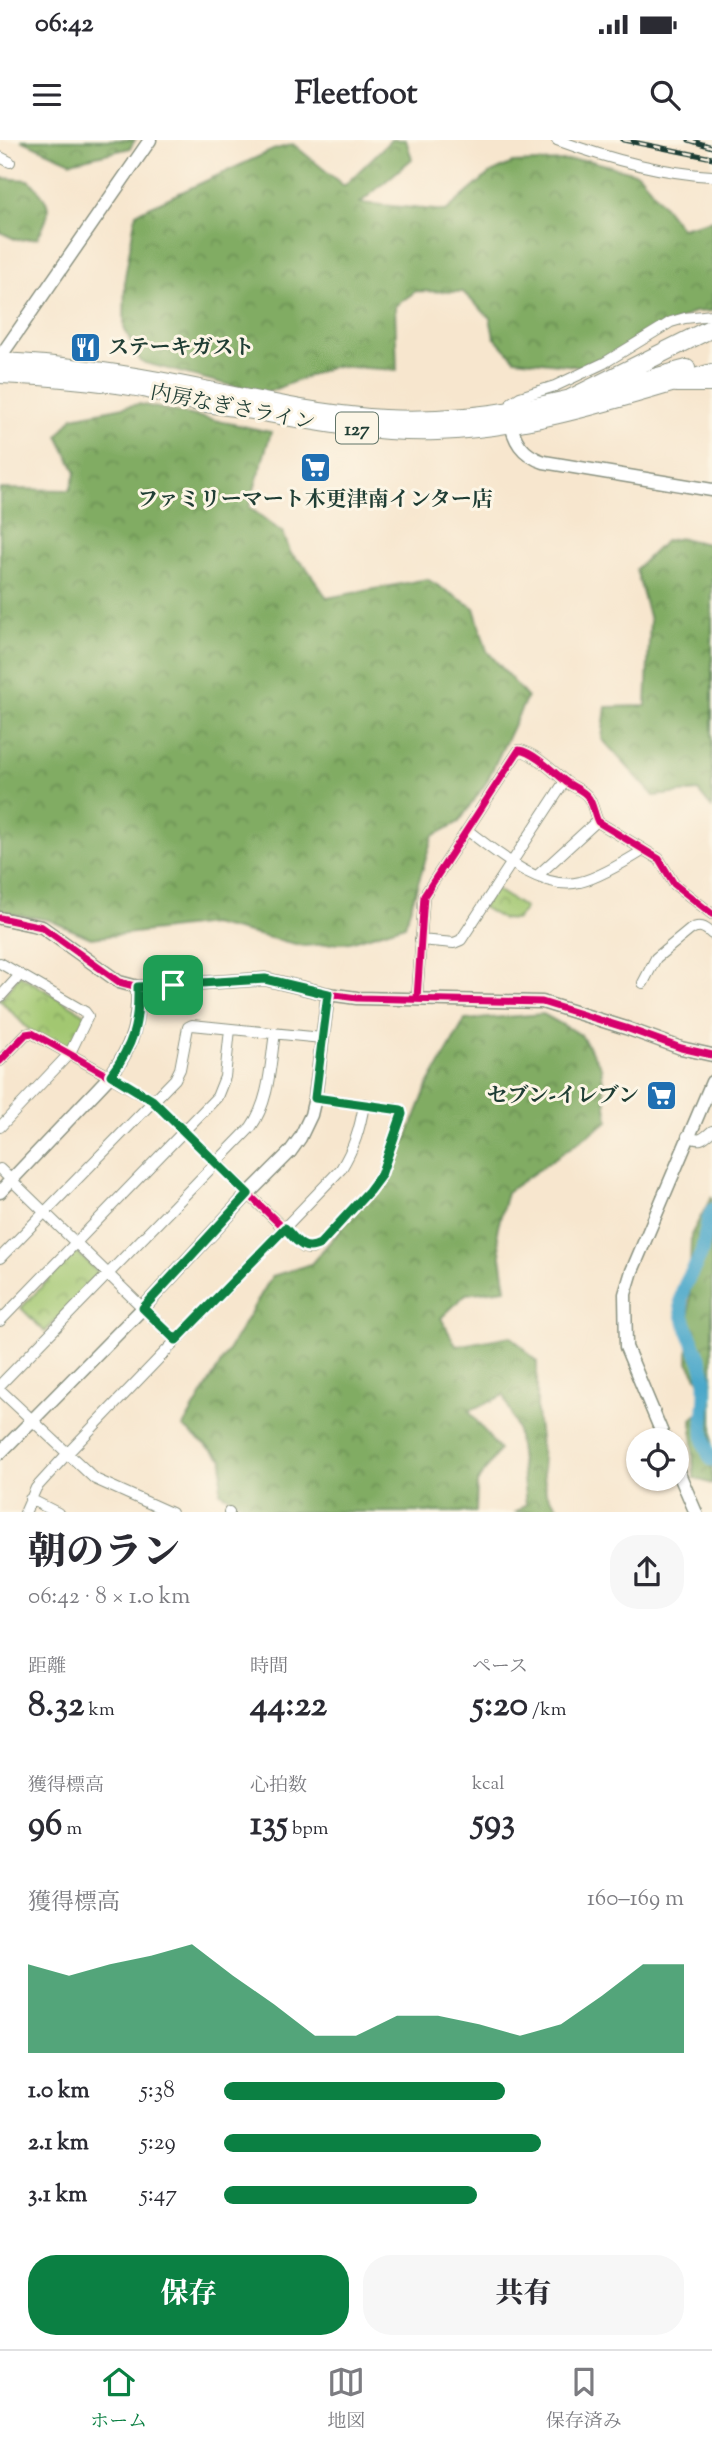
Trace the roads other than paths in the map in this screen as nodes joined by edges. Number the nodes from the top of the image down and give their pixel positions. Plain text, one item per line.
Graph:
1 (150, 140) edge
2 (557, 140) edge
3 (712, 176) edge
4 (712, 315) edge
5 (712, 328) edge
6 (0, 359) edge
7 (712, 361) edge
8 (712, 372) edge
9 (0, 375) edge
10 (676, 383) junction
11 (712, 383) edge
12 (572, 398) junction
13 (510, 418) junction
14 (712, 490) edge
15 (565, 781) junction
16 (597, 821) junction
17 (467, 831) junction
18 (644, 850) junction
19 (511, 863) junction
20 (537, 876) junction
21 (712, 914) edge
22 (0, 918) edge
23 (712, 934) edge
24 (420, 940) junction
25 (0, 963) edge
26 (20, 975) junction
27 (643, 983) dead end
28 (138, 987) junction
29 (328, 994) junction
30 (0, 997) edge
31 (417, 998) junction
32 (230, 1029) junction
33 (275, 1033) junction
34 (322, 1038) junction
35 (70, 1053) junction
36 (712, 1055) edge
37 (0, 1061) edge
38 (111, 1075) junction
39 (712, 1084) edge
40 (315, 1098) junction
41 (152, 1100) junction
42 (364, 1104) junction
43 (0, 1127) edge
44 (712, 1130) edge
45 (183, 1131) junction
46 (687, 1136) junction
47 (215, 1162) junction
48 (0, 1169) edge
49 (12, 1180) junction
50 (0, 1192) edge
51 (248, 1194) junction
52 (44, 1213) junction
53 (285, 1228) junction
54 (75, 1244) junction
55 (0, 1258) edge
56 (107, 1275) junction
57 (143, 1308) junction
58 (0, 1321) edge
59 (176, 1340) junction
60 (0, 1388) edge
61 (30, 1420) junction
62 (660, 1428) edge
63 (0, 1453) edge
64 (67, 1454) junction
65 (686, 1491) edge
66 (30, 1499) junction
67 (24, 1512) edge
68 (56, 1512) edge
69 (169, 1512) edge
70 (696, 1512) edge

1 - 6 street
2 - 3 street
4 - 13 street
5 - 12 highway
6 - 13 highway, 内房なぎさライン / 127
7 - 12 highway, 内房なぎさライン / 127
8 - 10 highway, 内房なぎさライン / 127
9 - 13 highway, 内房なぎさライン / 127
10 - 11 highway
10 - 13 highway, 内房なぎさライン / 127
12 - 13 highway, 内房なぎさライン / 127
13 - 14 street
15 - 16 street
15 - 17 street
15 - 19 street
16 - 18 street
16 - 20 street
17 - 19 street
17 - 24 street
18 - 20 street
18 - 21 street
19 - 20 street
19 - 24 street
22 - 28 street
23 - 27 street
24 - 31 street
25 - 26 street
26 - 30 street
26 - 35 street
28 - 29 street
28 - 38 street
29 - 31 street
29 - 34 street
31 - 36 street
32 - 33 street
32 - 41 street
32 - 45 street
33 - 34 street
33 - 47 street
34 - 40 street
35 - 37 street
35 - 38 street
35 - 43 street
38 - 41 street
38 - 49 street
39 - 46 street
40 - 42 street
40 - 51 street
41 - 45 street
41 - 52 street
42 - 53 street
42 - 53 street
44 - 46 street
45 - 47 street
45 - 54 street
46 - 62 street
47 - 51 street
47 - 56 street
48 - 49 street
49 - 50 street
49 - 52 street
51 - 53 street
51 - 57 street
52 - 54 street
52 - 55 street
53 - 59 street
54 - 56 street
54 - 58 street
56 - 57 street
56 - 60 street
57 - 59 street
57 - 61 street
59 - 64 street
60 - 61 street
61 - 63 street
61 - 64 street
64 - 66 street
64 - 69 street
65 - 70 street
66 - 67 street
66 - 68 street

